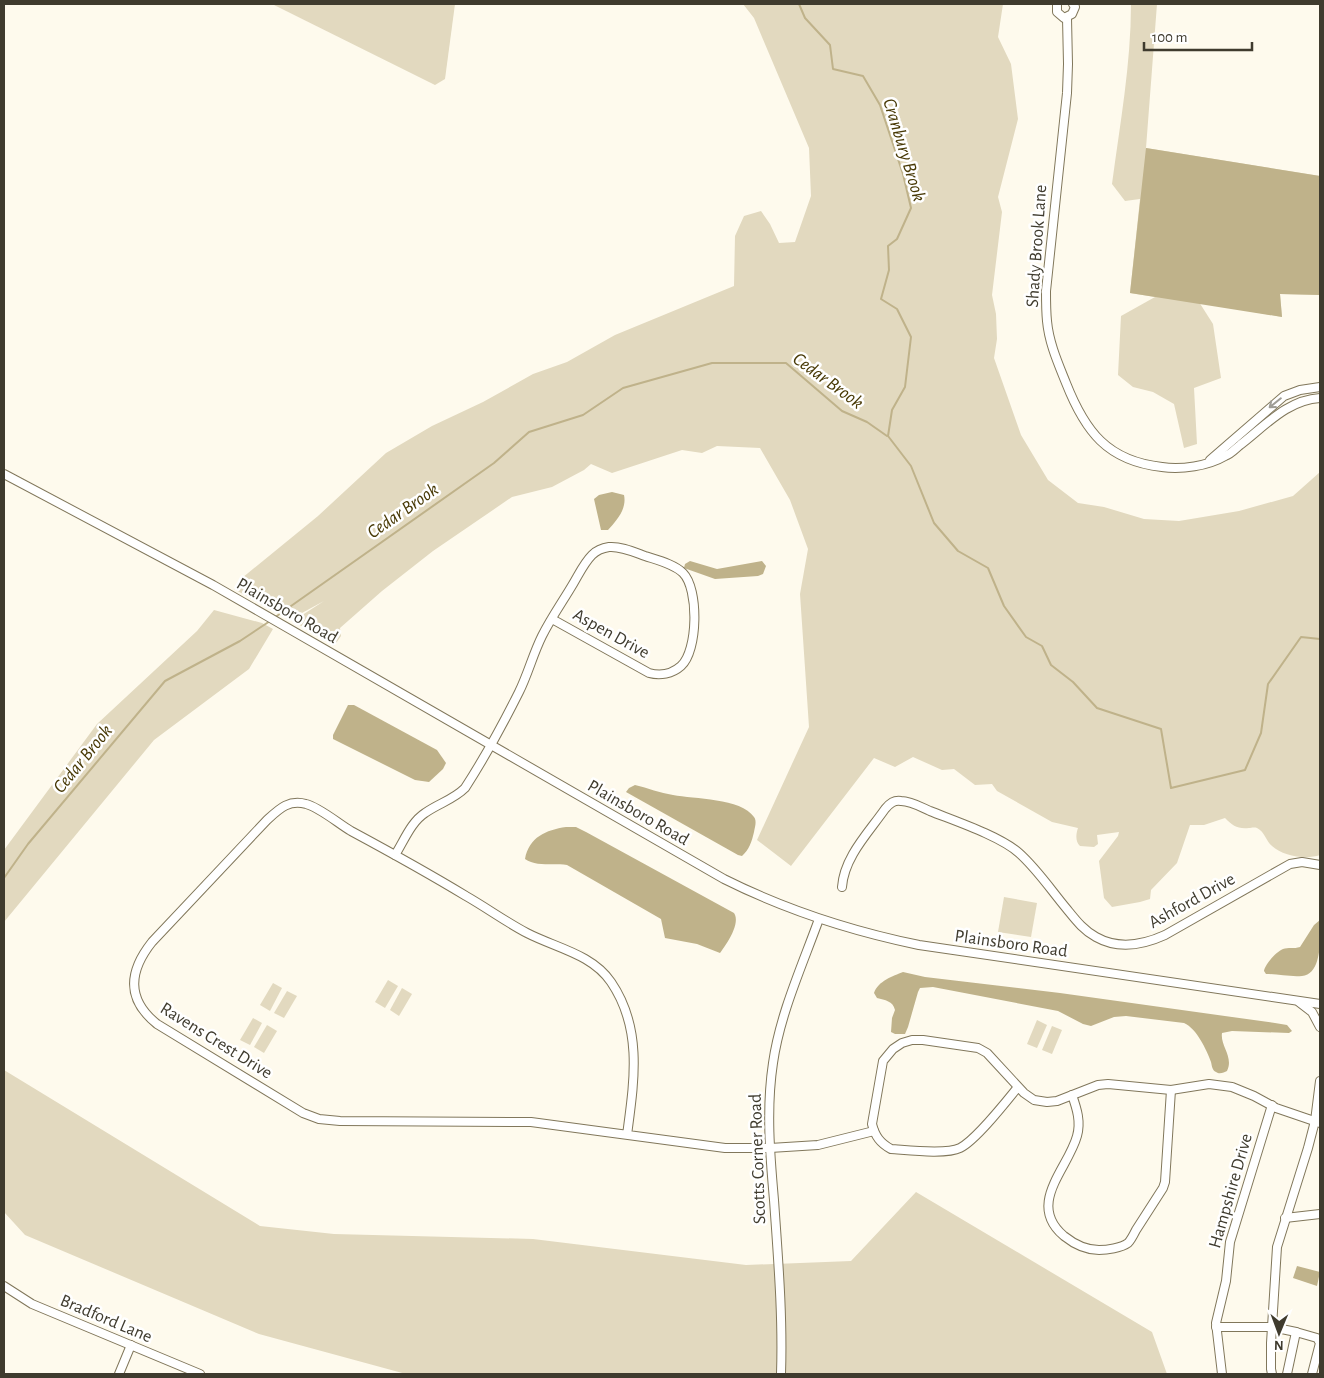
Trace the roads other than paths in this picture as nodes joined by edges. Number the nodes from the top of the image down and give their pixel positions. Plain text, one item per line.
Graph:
1 (1057, 4) edge
2 (1073, 4) edge
3 (1067, 18) junction
4 (1320, 387) edge
5 (1320, 398) edge
6 (1261, 414) junction
7 (1268, 421) junction
8 (1207, 463) junction
9 (4, 474) edge
10 (552, 619) junction
11 (490, 745) junction
12 (395, 855) junction
13 (1320, 865) edge
14 (842, 887) dead end
15 (819, 919) junction
16 (1298, 1001) junction
17 (1320, 1004) edge
18 (1320, 1027) edge
19 (1320, 1081) edge
20 (1018, 1087) junction
21 (1171, 1090) junction
22 (1072, 1095) junction
23 (1272, 1105) junction
24 (1318, 1122) edge
25 (874, 1131) junction
26 (627, 1135) junction
27 (770, 1148) junction
28 (1320, 1214) edge
29 (1285, 1218) junction
30 (4, 1286) edge
31 (1216, 1327) junction
32 (1272, 1327) junction
33 (1296, 1332) junction
34 (131, 1345) junction
35 (119, 1374) edge
36 (200, 1374) edge
37 (781, 1374) edge
38 (1222, 1374) edge
39 (1272, 1374) edge
40 (1287, 1374) edge
41 (1312, 1374) edge

1 - 3 street
2 - 3 street, Shady Brook Lane
3 - 8 street, Shady Brook Lane
4 -> 6 street
5 - 7 street, Shady Brook Lane
6 - 7 street
6 - 8 street
7 - 8 street, Shady Brook Lane
9 - 11 street, Plainsboro Road
10 - 10 street, Aspen Drive
10 - 11 street, Aspen Drive
11 - 12 street
11 - 15 street, Plainsboro Road
12 - 26 street, Ravens Crest Drive
12 - 26 street, Ravens Crest Drive
13 - 14 street, Ashford Drive
15 - 16 street, Plainsboro Road
15 - 27 street, Scotts Corner Road
16 - 17 street, Plainsboro Road
16 - 18 street
19 - 24 street
20 - 22 street
20 - 25 street
20 - 25 street
21 - 22 street
21 - 22 street
21 - 23 street
23 - 24 street
23 - 31 street, Hampshire Drive
24 - 29 street
25 - 27 street
26 - 27 street, Ravens Crest Drive
27 - 37 street, Scotts Corner Road
28 - 29 street
29 - 32 street
30 - 34 street, Bradford Lane
31 - 32 street
31 - 38 street, Hampshire Drive
32 - 33 street
32 - 39 street
33 - 40 street
33 - 41 street
34 - 35 street
34 - 36 street, Bradford Lane

